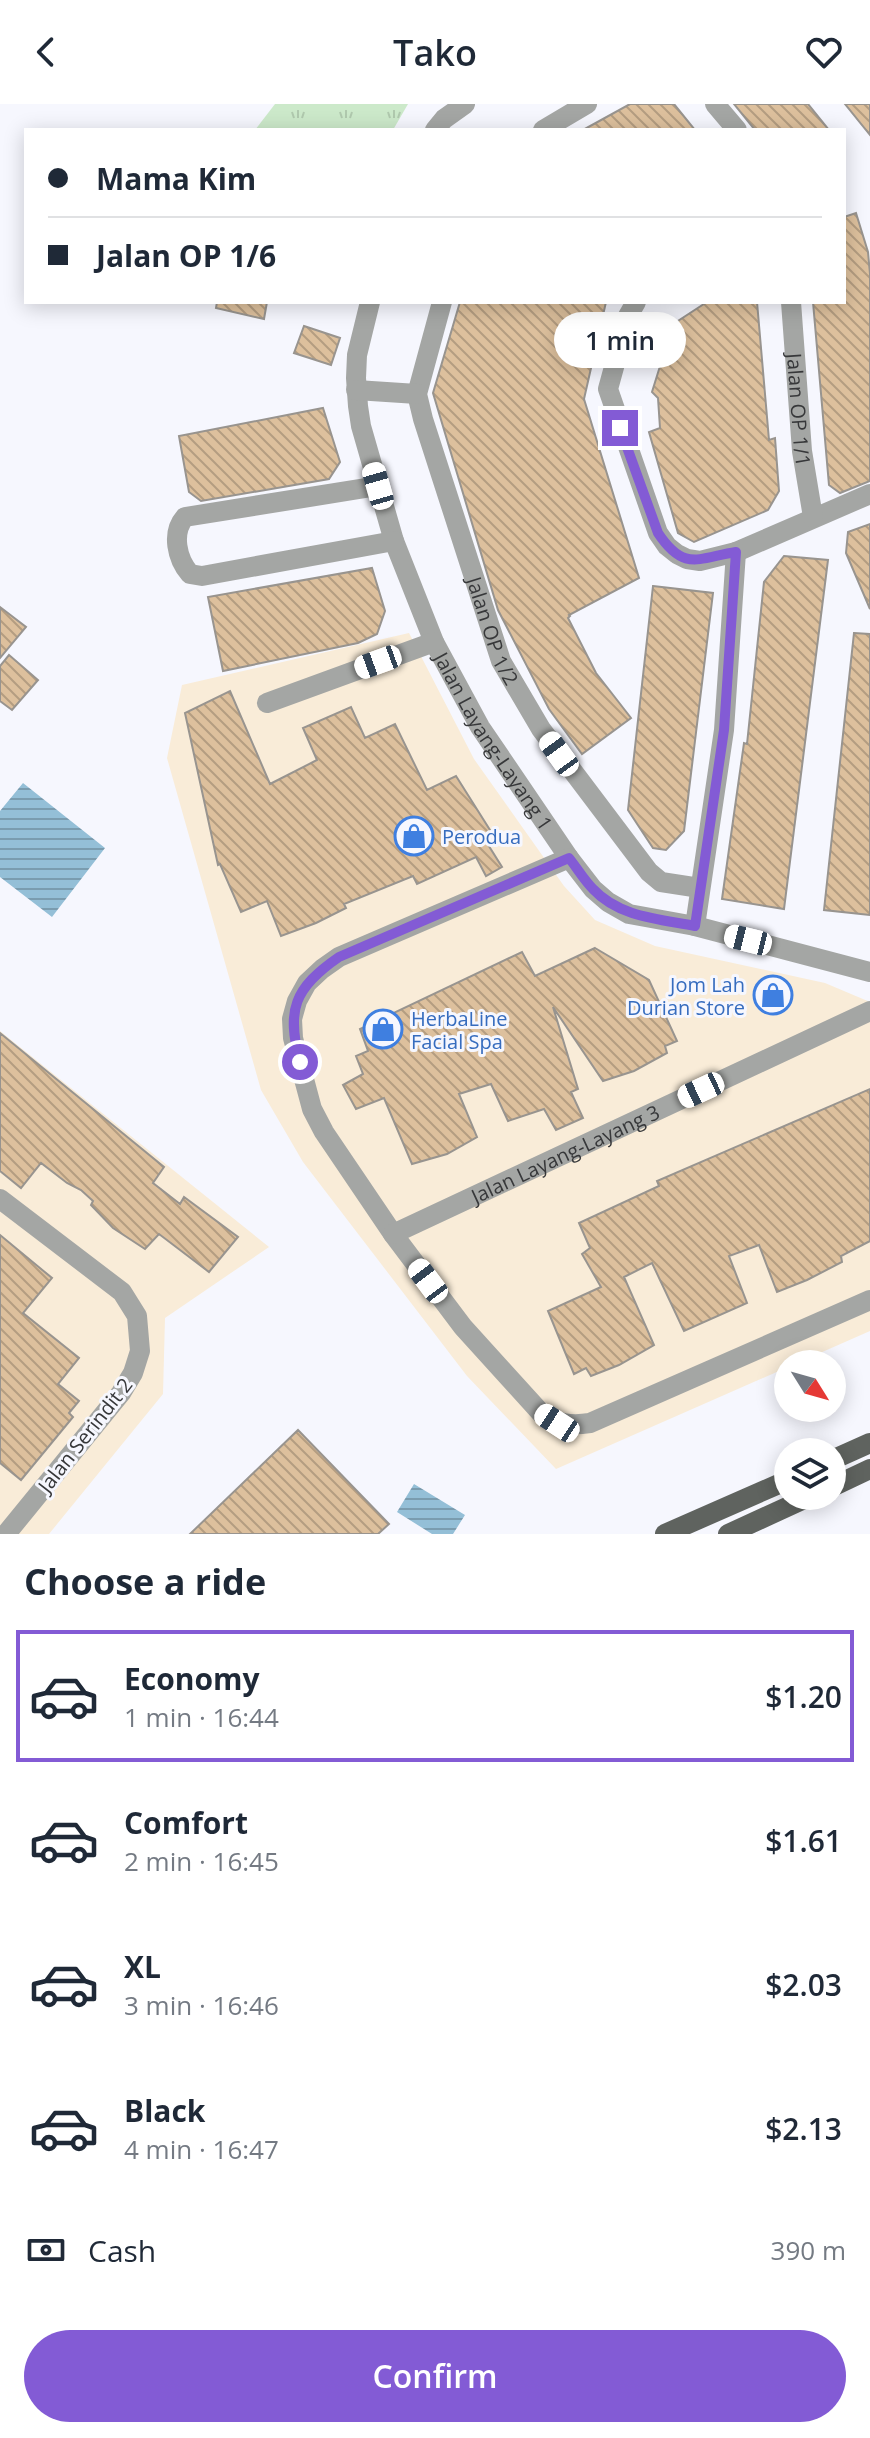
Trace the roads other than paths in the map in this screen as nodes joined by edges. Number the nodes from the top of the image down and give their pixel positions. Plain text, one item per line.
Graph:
1 (465, 104) edge
2 (587, 104) edge
3 (715, 104) edge
4 (437, 128) edge
5 (546, 128) edge
6 (735, 128) edge
7 (370, 304) edge
8 (441, 304) edge
9 (635, 304) edge
10 (791, 304) edge
11 (356, 390) junction
12 (417, 394) junction
13 (378, 486) junction
14 (870, 494) edge
15 (813, 517) junction
16 (394, 541) junction
17 (736, 552) junction
18 (434, 642) junction
19 (267, 703) dead end
20 (569, 858) junction
21 (700, 888) junction
22 (695, 926) junction
23 (870, 972) edge
24 (870, 1011) edge
25 (0, 1199) edge
26 (393, 1234) junction
27 (870, 1300) edge
28 (870, 1443) edge
29 (846, 1454) edge
30 (870, 1469) edge
31 (846, 1480) edge
32 (774, 1486) edge
33 (780, 1510) edge
34 (6, 1534) edge
35 (665, 1534) edge
36 (728, 1534) edge

1 - 4 street
2 - 5 street
3 - 6 street
7 - 11 street, Jalan Layang-Layang 1
8 - 12 street
9 - 17 street
10 - 15 street, Jalan OP 1/1
11 - 12 street
11 - 13 street, Jalan Layang-Layang 1
12 - 21 street, Jalan OP 1/2
13 - 16 street, Jalan Layang-Layang 1
13 - 16 street
14 - 15 street
15 - 17 street
16 - 18 street, Jalan Layang-Layang 1
17 - 21 street
18 - 19 street
18 - 20 street, Jalan Layang-Layang 1
20 - 22 street, Jalan Layang-Layang 1
20 - 26 street
21 - 22 street
22 - 23 street, Jalan Layang-Layang 1
24 - 26 street, Jalan Layang-Layang 3
25 - 34 street, Jalan Serindit 2
26 - 27 street
28 - 29 main road
30 - 31 main road
32 - 35 main road
33 - 36 main road

